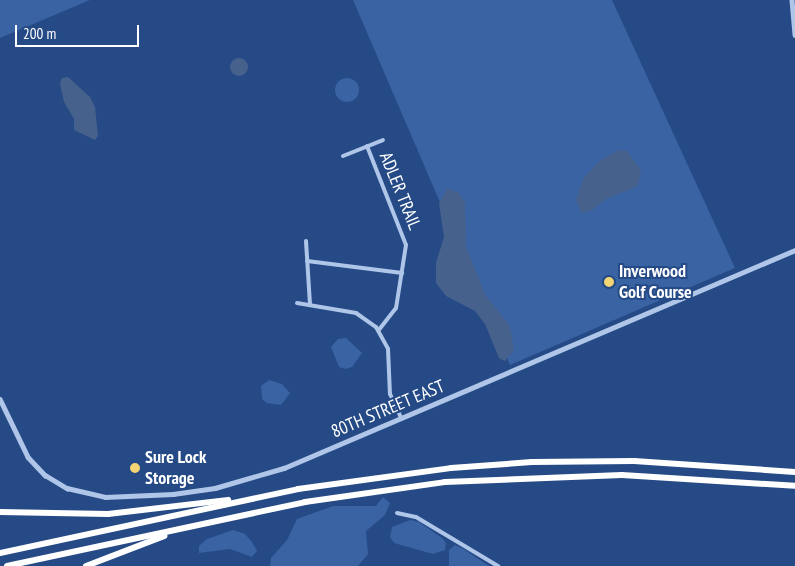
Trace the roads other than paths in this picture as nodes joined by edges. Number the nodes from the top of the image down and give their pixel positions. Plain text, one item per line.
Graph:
1 (792, 0) edge
2 (795, 35) edge
3 (383, 140) dead end
4 (367, 146) junction
5 (343, 156) dead end
6 (306, 240) dead end
7 (795, 250) edge
8 (307, 261) junction
9 (402, 273) junction
10 (297, 303) dead end
11 (310, 305) junction
12 (378, 330) junction
13 (0, 399) edge
14 (0, 404) edge
15 (9, 415) junction
16 (401, 418) junction
17 (795, 472) edge
18 (795, 486) edge
19 (278, 493) junction
20 (278, 508) junction
21 (0, 512) edge
22 (398, 512) dead end
23 (0, 553) edge
24 (7, 566) edge
25 (86, 566) edge
26 (498, 566) edge

1 - 2 street
3 - 4 street
4 - 5 street
4 - 9 street, ADLER TRAIL
6 - 8 street
7 - 16 street, 80TH STREET EAST
8 - 9 street
8 - 11 street
9 - 12 street, ADLER TRAIL
10 - 11 street
11 - 12 street
12 - 16 street
13 - 15 street, 80TH STREET EAST
14 - 15 street, 80TH STREET EAST
15 - 16 street, 80TH STREET EAST
17 - 19 highway
18 - 20 highway
19 - 21 highway
19 - 23 highway
20 - 24 highway
20 - 25 highway
22 - 26 street

